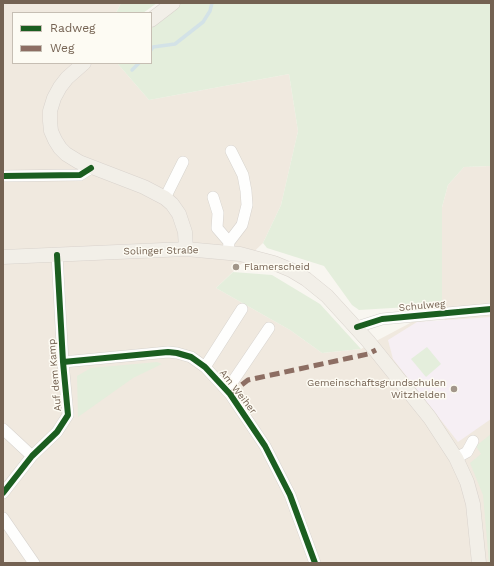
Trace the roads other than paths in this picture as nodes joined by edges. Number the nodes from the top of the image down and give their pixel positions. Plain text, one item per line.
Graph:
1 (172, 3) edge
2 (152, 19) edge
3 (83, 64) edge
4 (231, 151) dead end
5 (183, 162) dead end
6 (92, 168) junction
7 (3, 176) edge
8 (214, 197) dead end
9 (165, 198) junction
10 (186, 248) junction
11 (229, 248) junction
12 (57, 255) junction
13 (3, 257) edge
14 (242, 309) dead end
15 (491, 309) edge
16 (357, 327) junction
17 (269, 328) dead end
18 (63, 362) junction
19 (205, 367) junction
20 (227, 390) junction
21 (3, 429) edge
22 (473, 441) dead end
23 (32, 456) junction
24 (456, 458) junction
25 (3, 493) edge
26 (3, 518) edge
27 (34, 563) edge
28 (315, 563) edge
29 (479, 563) edge

1 - 2 main road
3 - 6 main road
4 - 11 street
5 - 9 street
6 - 7 street
6 - 9 main road
8 - 11 street
9 - 10 main road
10 - 11 main road, Solinger Straße
10 - 12 main road, Solinger Straße
11 - 16 main road, Solinger Straße
12 - 13 main road, Solinger Straße
12 - 18 street, Auf dem Kamp
14 - 19 street
15 - 16 street, Schulweg
16 - 24 main road, Solinger Straße
17 - 20 street
18 - 19 street, Am Weiher
18 - 23 street, Auf dem Kamp
19 - 20 street, Am Weiher
20 - 28 street, Am Weiher
21 - 23 street
22 - 24 street
23 - 25 street, Auf dem Kamp
24 - 29 main road, Solinger Straße
26 - 27 street

